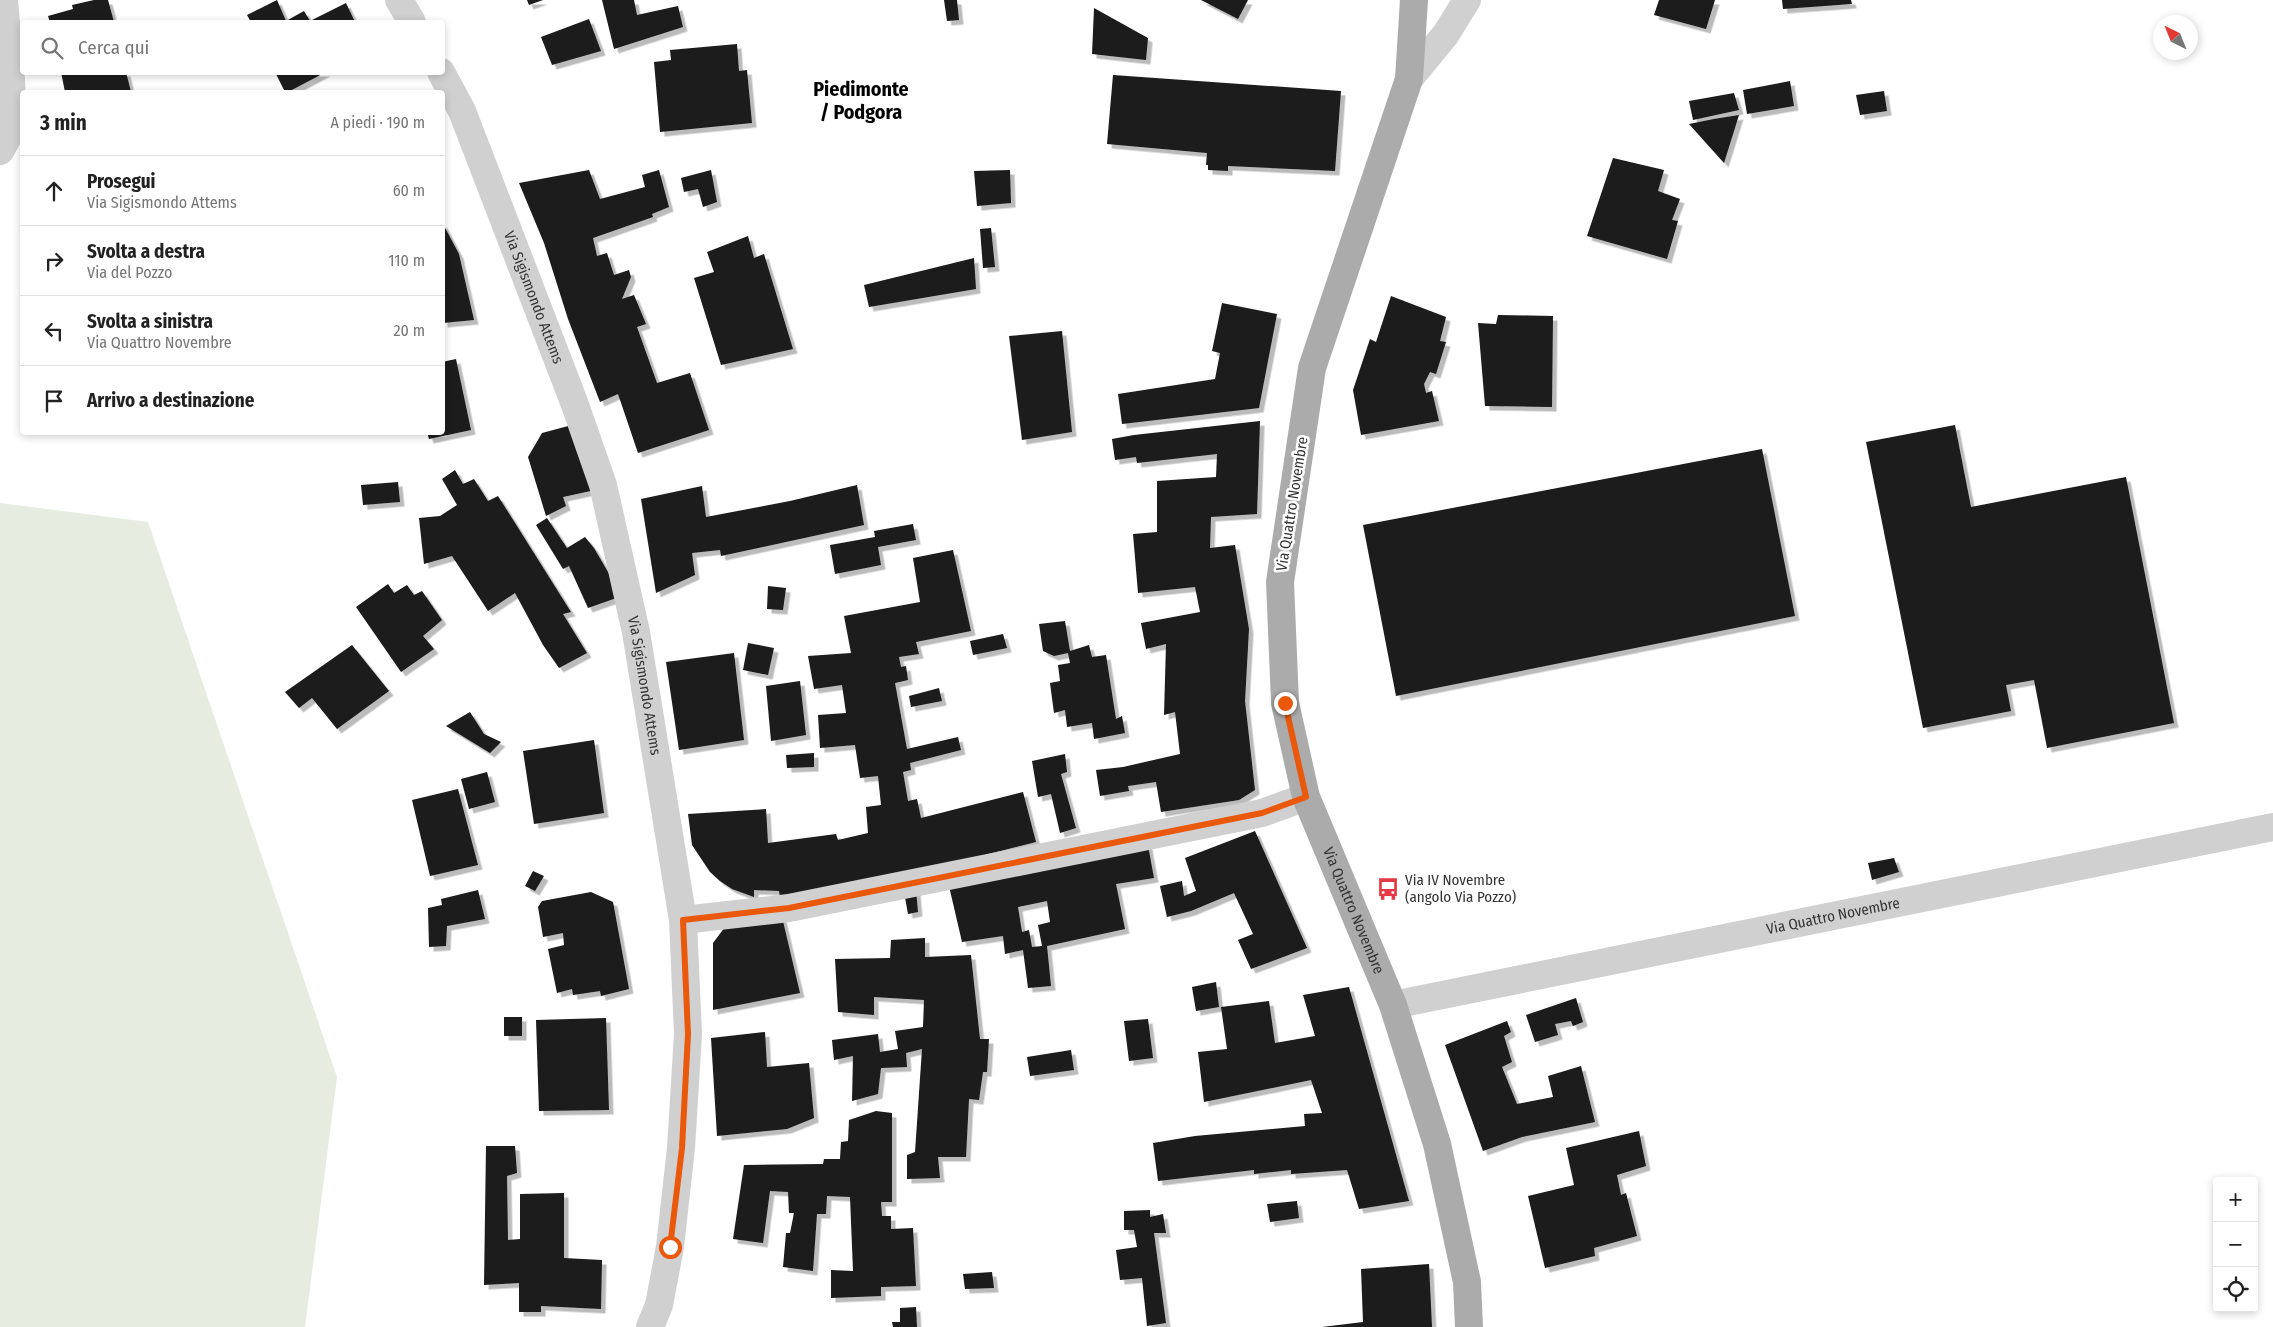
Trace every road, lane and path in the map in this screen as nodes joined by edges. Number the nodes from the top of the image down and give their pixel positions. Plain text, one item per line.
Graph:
1 (4, 0) edge
2 (399, 0) edge
3 (1414, 0) edge
4 (1467, 0) edge
5 (411, 20) edge
6 (442, 75) edge
7 (1409, 79) junction
8 (0, 151) edge
9 (1306, 797) junction
10 (2273, 827) edge
11 (683, 920) junction
12 (1393, 1005) junction
13 (650, 1327) edge
14 (1469, 1327) edge

1 - 8 street
2 - 5 street
3 - 7 main road, Via Quattro Novembre
4 - 7 street
6 - 11 street, Via Sigismondo Attems
7 - 9 main road, Via Quattro Novembre
9 - 11 street
9 - 12 main road, Via Quattro Novembre
10 - 12 street, Via Quattro Novembre
11 - 13 street, Via Sigismondo Attems
12 - 14 main road, Via Quattro Novembre

